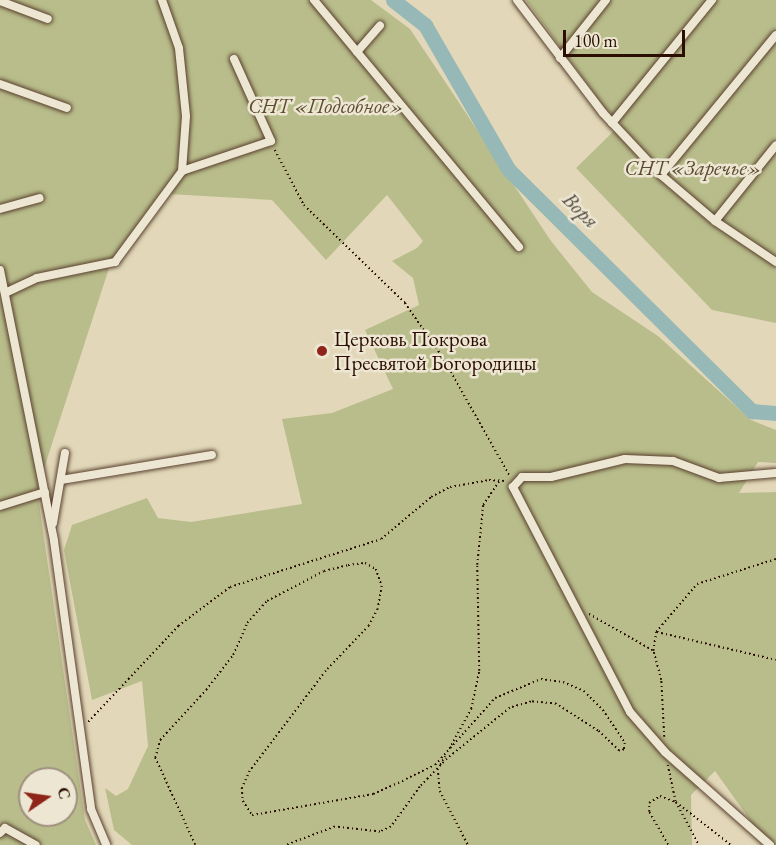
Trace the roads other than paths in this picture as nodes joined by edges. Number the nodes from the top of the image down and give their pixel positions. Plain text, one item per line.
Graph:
1 (162, 0) edge
2 (314, 0) edge
3 (518, 0) edge
4 (606, 0) edge
5 (712, 0) edge
6 (0, 2) edge
7 (48, 19) dead end
8 (380, 26) dead end
9 (776, 34) edge
10 (357, 52) junction
11 (560, 58) junction
12 (234, 59) dead end
13 (0, 84) edge
14 (67, 108) dead end
15 (612, 123) junction
16 (776, 145) edge
17 (182, 171) junction
18 (661, 175) junction
19 (40, 198) dead end
20 (0, 209) edge
21 (715, 221) junction
22 (519, 247) dead end
23 (776, 262) edge
24 (0, 270) edge
25 (5, 293) junction
26 (65, 453) dead end
27 (212, 455) dead end
28 (776, 473) edge
29 (61, 480) junction
30 (45, 492) junction
31 (0, 506) edge
32 (52, 530) junction
33 (2, 829) edge
34 (36, 845) edge
35 (106, 845) edge
36 (770, 845) edge

1 - 17 street
2 - 10 street
3 - 11 street
4 - 11 street
5 - 15 street
6 - 7 street
8 - 10 street
9 - 18 street
10 - 22 street
11 - 15 street
12 - 17 street
13 - 14 street
15 - 18 street
16 - 21 street
17 - 25 street
18 - 21 street
19 - 20 street
21 - 23 street
24 - 25 street
25 - 30 street
26 - 29 street
27 - 29 street
28 - 36 street
29 - 32 street
30 - 31 street
30 - 32 street
32 - 35 street
33 - 34 street

